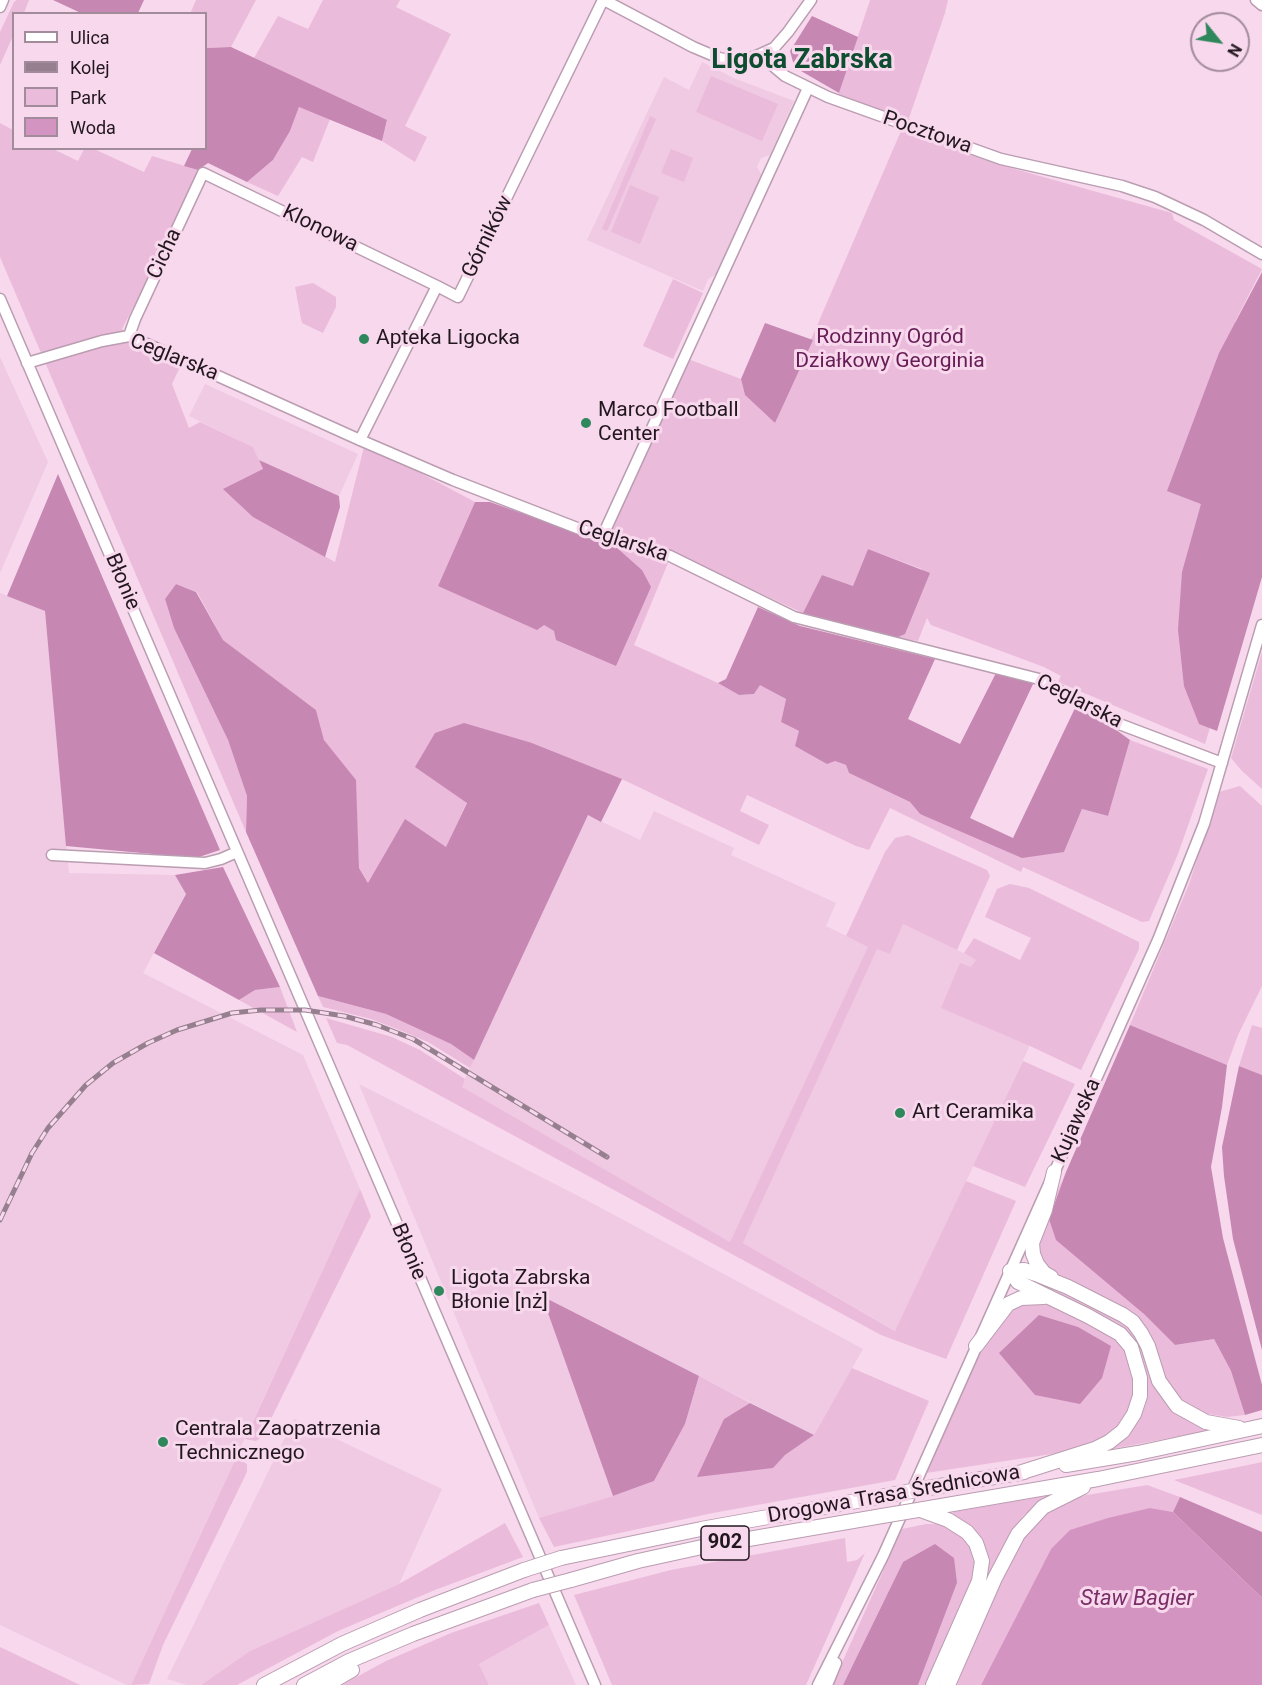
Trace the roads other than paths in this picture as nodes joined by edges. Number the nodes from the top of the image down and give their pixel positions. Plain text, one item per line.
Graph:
1 (3, 0) edge
2 (604, 0) edge
3 (811, 0) edge
4 (1256, 0) edge
5 (1262, 5) edge
6 (0, 7) edge
7 (764, 54) junction
8 (808, 88) junction
9 (203, 173) joint
10 (1262, 254) edge
11 (436, 286) junction
12 (0, 299) edge
13 (3, 309) edge
14 (129, 336) junction
15 (27, 363) junction
16 (360, 440) junction
17 (603, 535) junction
18 (1262, 625) edge
19 (1222, 762) junction
20 (237, 852) junction
21 (52, 855) dead end
22 (1054, 1172) junction
23 (1010, 1271) junction
24 (1068, 1287) junction
25 (1060, 1302) junction
26 (976, 1346) junction
27 (1262, 1426) edge
28 (1245, 1430) junction
29 (1256, 1447) edge
30 (1016, 1474) junction
31 (1098, 1479) junction
32 (918, 1510) junction
33 (859, 1605) junction
34 (413, 1634) junction
35 (264, 1685) edge
36 (304, 1685) edge
37 (326, 1685) edge
38 (595, 1685) edge
39 (818, 1685) edge
40 (827, 1685) edge
41 (933, 1685) edge
42 (948, 1685) edge

1 - 6 street
2 - 7 street
2 - 11 street, Górników
3 - 7 street
4 - 5 street
7 - 8 street, Pocztowa
8 - 10 street, Pocztowa
8 - 17 street
9 - 11 street, Klonowa
9 - 14 street, Cicha
11 - 16 street, Górników
12 - 13 street, Błonie
13 - 15 street, Błonie
14 - 15 street, Ceglarska
14 - 16 street, Ceglarska
15 - 20 street, Błonie
16 - 17 street, Ceglarska
17 - 19 street, Ceglarska
18 - 19 street, Kujawska
19 - 22 street, Kujawska
20 - 21 street
20 - 38 street, Błonie
22 - 23 street, Kujawska
22 - 24 main road
23 - 24 main road
23 - 25 main road
23 - 26 street, Kujawska
24 - 28 main road
25 - 26 main road
25 - 30 main road
26 - 33 street, Kujawska
27 - 28 main road, Drogowa Trasa Średnicowa / 902
28 - 30 main road, Drogowa Trasa Średnicowa / 902
29 - 31 main road, Drogowa Trasa Średnicowa / 902
30 - 35 main road, Drogowa Trasa Średnicowa / 902, bridge
31 - 32 main road, Drogowa Trasa Średnicowa / 902
31 - 42 main road
32 - 34 main road, Drogowa Trasa Średnicowa / 902, bridge
32 - 41 main road
33 - 39 street, Kujawska
33 - 40 street, Kujawska
34 - 36 main road, Drogowa Trasa Średnicowa / 902
34 - 37 main road

